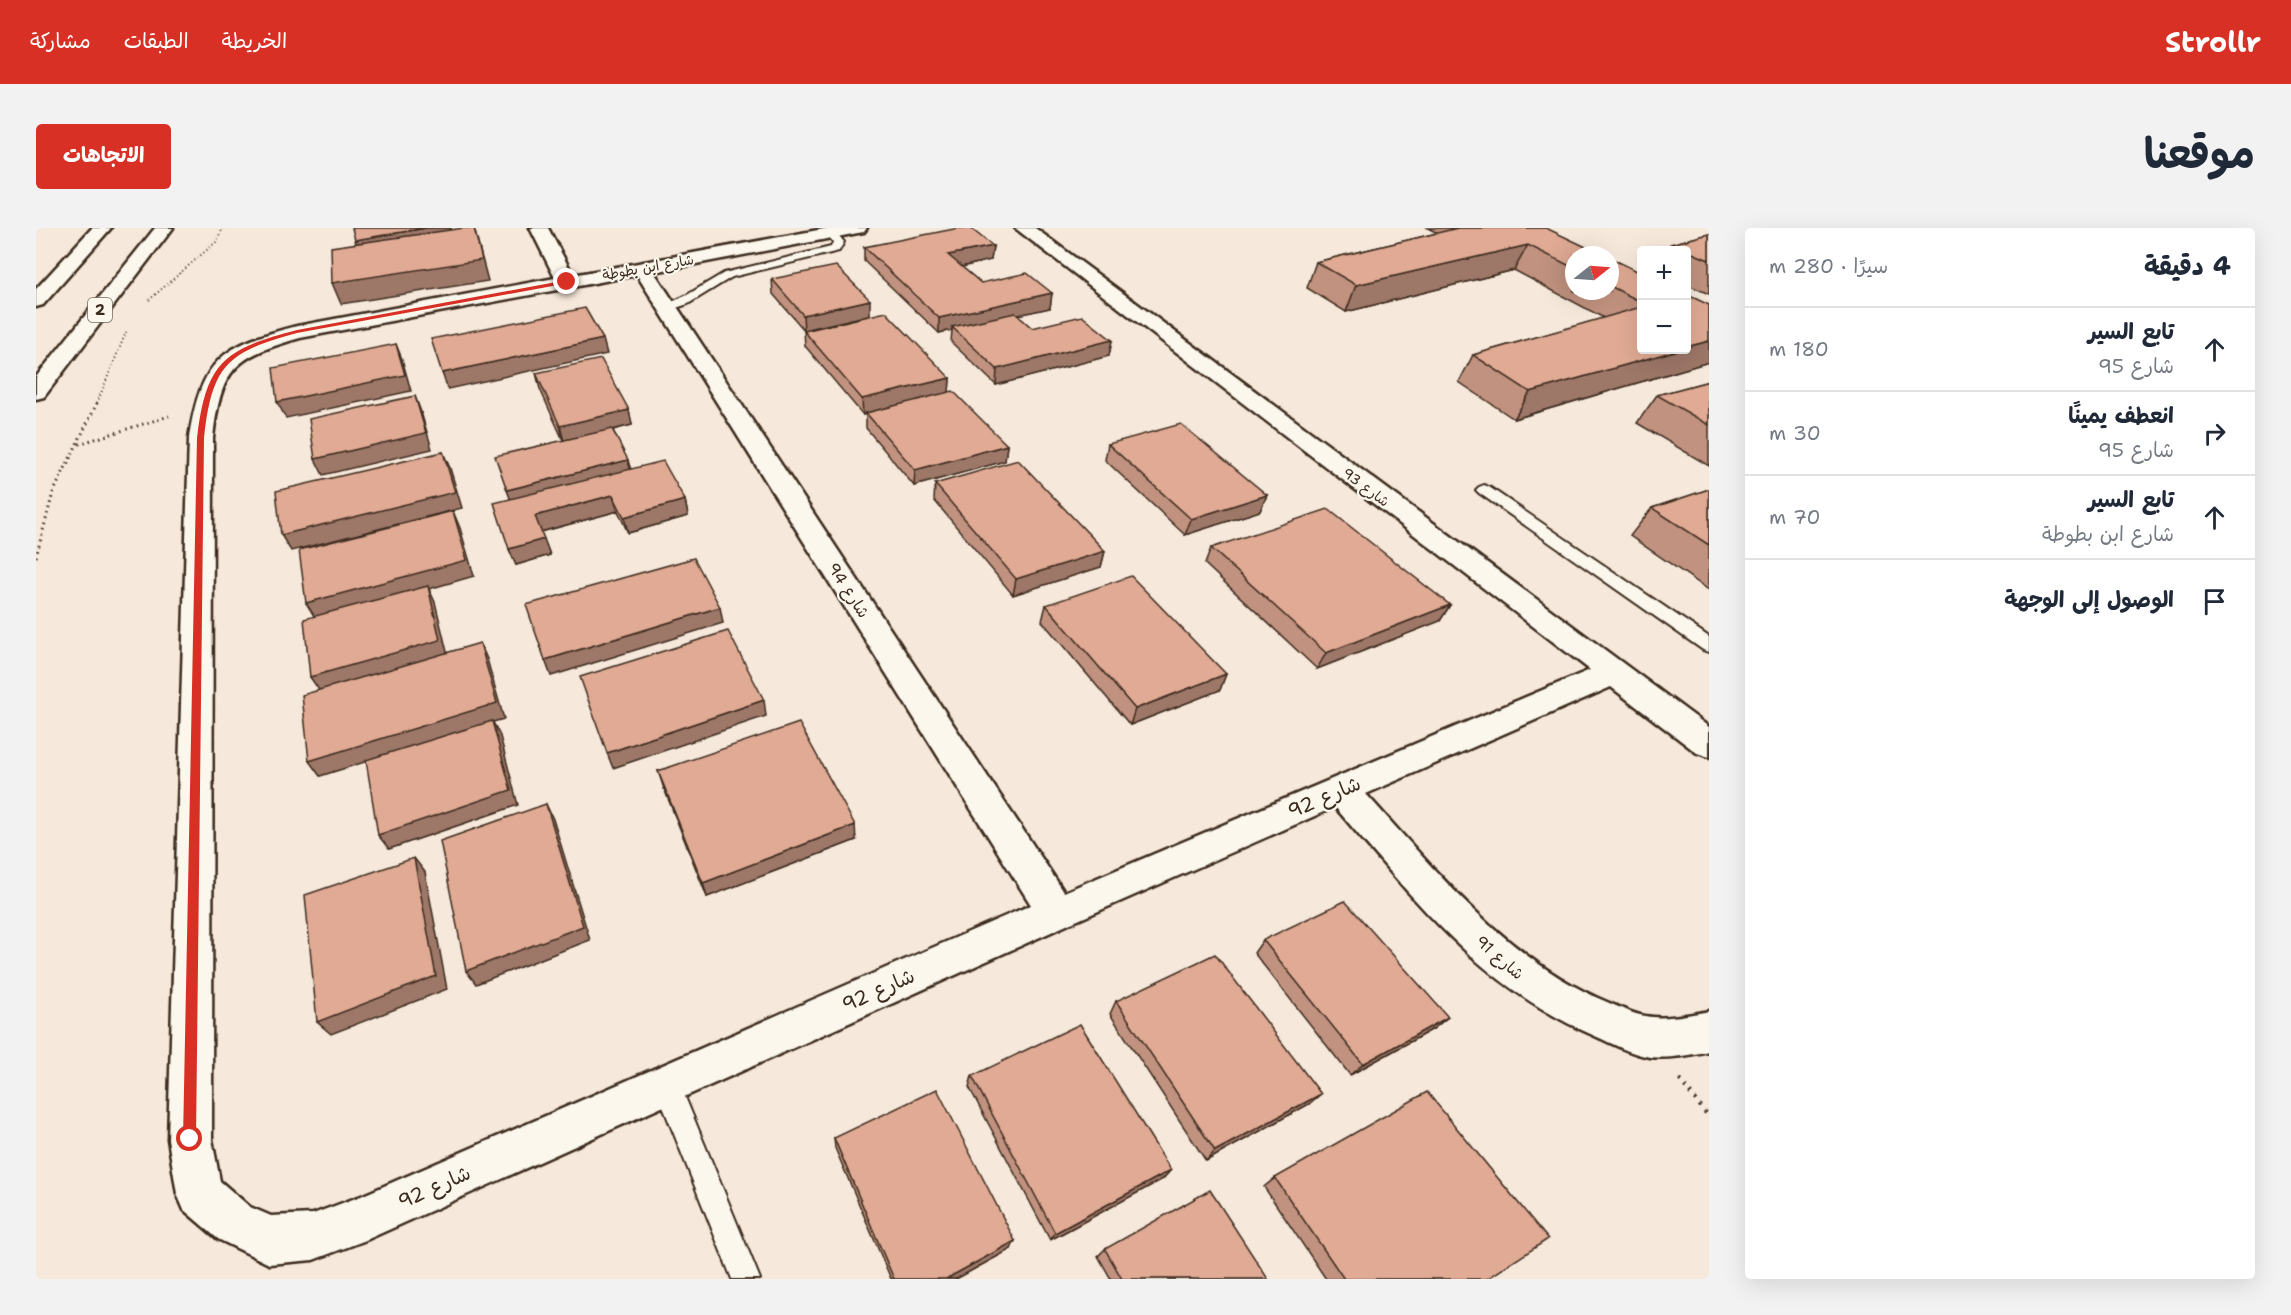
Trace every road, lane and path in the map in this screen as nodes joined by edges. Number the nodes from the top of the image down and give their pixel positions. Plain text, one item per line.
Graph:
1 (94, 228) edge
2 (102, 228) edge
3 (164, 228) edge
4 (223, 228) edge
5 (540, 228) edge
6 (858, 228) edge
7 (1024, 228) edge
8 (831, 233) junction
9 (75, 255) junction
10 (642, 268) junction
11 (567, 282) junction
12 (36, 301) edge
13 (146, 303) dead end
14 (667, 307) junction
15 (131, 321) dead end
16 (36, 392) edge
17 (205, 405) junction
18 (78, 444) junction
19 (1484, 490) dead end
20 (36, 557) edge
21 (1709, 646) edge
22 (1613, 673) junction
23 (1709, 744) edge
24 (1341, 790) junction
25 (1056, 912) junction
26 (1709, 1031) edge
27 (667, 1084) junction
28 (746, 1279) edge

1 - 9 street
2 - 9 street
3 - 16 street, 2
4 - 13 path
5 - 11 street
6 - 8 street, شارع ابن بطوطة
7 - 22 street, شارع 93
8 - 10 street, شارع ابن بطوطة
8 - 14 lane
9 - 12 street
10 - 11 street, شارع ابن بطوطة
10 - 14 street, شارع 94
11 - 17 street, شارع ابن بطوطة
14 - 25 street, شارع 94
15 - 18 path
17 - 18 path
17 - 27 street, شارع 92
18 - 20 path
19 - 21 lane
22 - 23 street, شارع 93
22 - 24 street, شارع 92
24 - 25 street, شارع 92
24 - 26 street, شارع 91
25 - 27 street, شارع 92
27 - 28 lane

